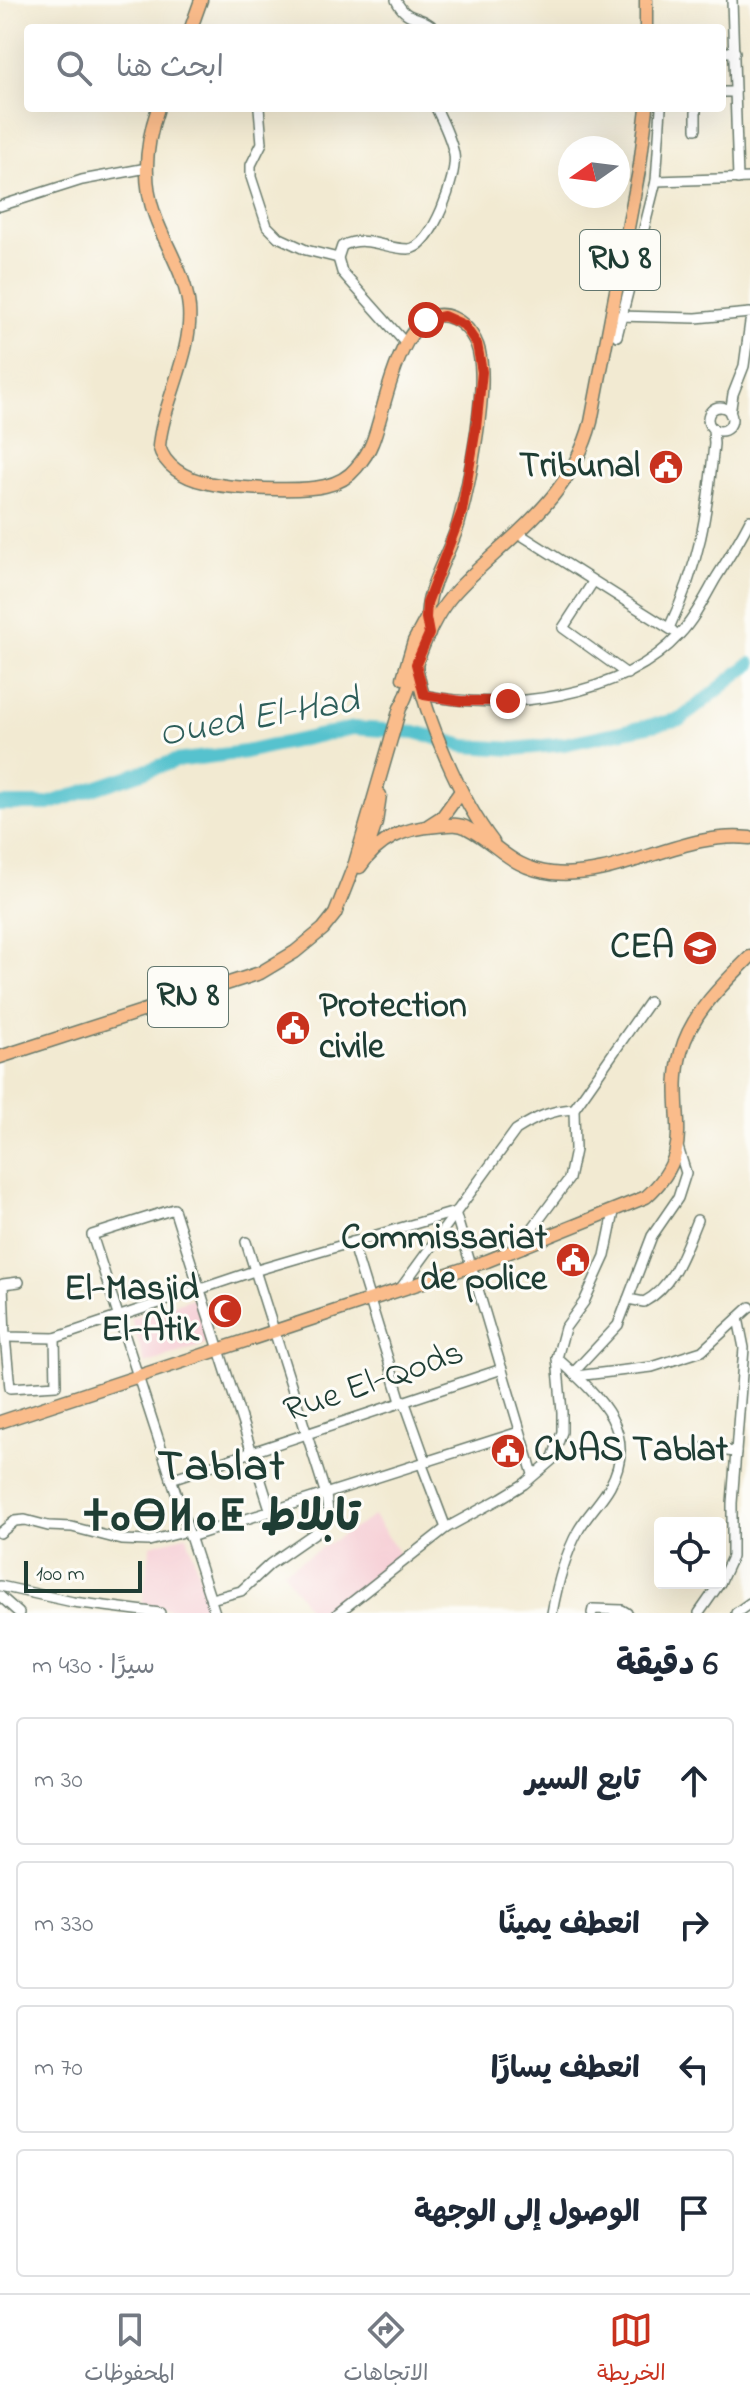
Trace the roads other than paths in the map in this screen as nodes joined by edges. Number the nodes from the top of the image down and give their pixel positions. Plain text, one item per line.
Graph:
1 (201, 0) edge
2 (396, 0) edge
3 (646, 0) edge
4 (732, 0) edge
5 (194, 24) edge
6 (430, 24) edge
7 (646, 24) edge
8 (726, 52) edge
9 (735, 52) junction
10 (726, 92) edge
11 (735, 92) junction
12 (157, 112) edge
13 (259, 112) edge
14 (438, 112) edge
15 (647, 112) edge
16 (661, 112) edge
17 (696, 112) edge
18 (696, 129) dead end
19 (147, 168) junction
20 (750, 178) edge
21 (738, 179) junction
22 (656, 181) junction
23 (0, 206) edge
24 (338, 258) junction
25 (750, 313) edge
26 (616, 316) junction
27 (750, 322) edge
28 (617, 336) dead end
29 (406, 344) junction
30 (733, 394) junction
31 (721, 408) junction
32 (591, 411) junction
33 (730, 414) junction
34 (717, 430) junction
35 (750, 520) edge
36 (518, 533) junction
37 (593, 582) junction
38 (426, 618) junction
39 (669, 628) junction
40 (429, 634) junction
41 (680, 635) junction
42 (416, 664) junction
43 (627, 674) junction
44 (424, 695) junction
45 (403, 702) junction
46 (430, 714) junction
47 (382, 768) junction
48 (375, 791) junction
49 (461, 791) junction
50 (378, 814) junction
51 (426, 826) junction
52 (404, 831) junction
53 (750, 838) edge
54 (505, 857) junction
55 (360, 867) junction
56 (345, 891) junction
57 (750, 957) edge
58 (649, 1002) dead end
59 (0, 1057) edge
60 (574, 1109) junction
61 (678, 1147) junction
62 (455, 1212) junction
63 (614, 1212) junction
64 (697, 1220) dead end
65 (246, 1242) dead end
66 (352, 1242) junction
67 (524, 1248) junction
68 (469, 1266) junction
69 (254, 1271) junction
70 (0, 1272) edge
71 (19, 1282) dead end
72 (3, 1284) junction
73 (401, 1288) junction
74 (200, 1290) junction
75 (369, 1299) junction
76 (628, 1299) junction
77 (750, 1307) edge
78 (118, 1315) junction
79 (738, 1318) junction
80 (272, 1331) junction
81 (5, 1337) junction
82 (55, 1338) junction
83 (219, 1348) junction
84 (557, 1358) junction
85 (502, 1369) junction
86 (574, 1375) junction
87 (138, 1376) junction
88 (56, 1385) junction
89 (58, 1401) junction
90 (405, 1403) junction
91 (0, 1422) edge
92 (519, 1432) junction
93 (306, 1436) junction
94 (698, 1448) dead end
95 (736, 1452) junction
96 (253, 1453) junction
97 (424, 1464) junction
98 (533, 1474) junction
99 (171, 1479) junction
100 (326, 1495) junction
101 (271, 1512) junction
102 (446, 1528) junction
103 (0, 1533) edge
104 (189, 1534) junction
105 (726, 1570) edge
106 (0, 1586) edge
107 (716, 1589) edge
108 (0, 1596) edge
109 (211, 1599) junction
110 (750, 1603) edge
111 (140, 1612) edge
112 (19, 1613) edge
113 (160, 1613) edge
114 (215, 1613) edge
115 (338, 1613) edge
116 (552, 1613) edge
117 (592, 1613) edge
118 (627, 1613) edge
119 (699, 1613) edge
120 (736, 1613) edge

1 - 5 main road
2 - 6 street
3 - 7 main road
4 - 9 street
8 - 9 street
9 - 11 street
10 - 11 street
11 - 21 street
12 - 19 main road
13 - 24 street
14 - 24 street
15 - 26 main road, RN 8
16 - 22 street
17 - 18 street
19 - 23 street
19 - 29 main road
20 - 21 street
21 - 22 street
22 - 26 street
24 - 29 street
25 - 26 street
26 - 28 street
26 - 32 main road, RN 8
27 - 30 street
29 - 38 main road
30 - 31 street
30 - 33 street
31 - 33 street
31 - 34 street
32 - 36 main road, RN 8
32 - 38 main road, RN 8
33 - 34 street
34 - 39 street
35 - 41 street
36 - 37 street
36 - 40 main road, RN 8
37 - 39 street
37 - 43 street
38 - 40 main road
38 - 45 main road, RN 8
39 - 41 street
40 - 42 main road, RN 8
41 - 43 street
42 - 44 main road
42 - 45 main road, RN 8
43 - 44 street
44 - 46 main road
45 - 46 main road
45 - 47 main road, RN 8
46 - 49 main road
47 - 48 main road, RN 8
47 - 50 main road, RN 8
48 - 50 main road
48 - 56 main road, RN 8
49 - 51 main road
49 - 54 main road
50 - 52 main road
50 - 55 main road, RN 8
51 - 52 main road
51 - 54 main road
52 - 55 main road
53 - 54 main road
55 - 56 main road, RN 8
56 - 59 main road, RN 8
57 - 61 main road
58 - 60 street
60 - 62 street
60 - 67 street
61 - 63 main road
61 - 76 street
62 - 66 street
62 - 68 street
62 - 73 street
63 - 67 main road
63 - 84 street
64 - 76 street
65 - 69 street
66 - 69 street
66 - 75 street
67 - 68 main road
68 - 73 main road
68 - 85 street
69 - 74 street
69 - 80 street
70 - 72 street
71 - 72 street
72 - 81 street
73 - 75 main road
74 - 78 street
74 - 78 street
74 - 83 street
75 - 80 main road
75 - 90 street
76 - 86 street
77 - 79 street
78 - 82 street
78 - 87 street
79 - 86 street
79 - 95 street
80 - 83 main road
80 - 93 street
81 - 82 street
81 - 88 street
82 - 88 street
83 - 87 main road
83 - 96 street
84 - 86 street
84 - 98 street
85 - 90 street, Rue El-Qods
85 - 92 street
86 - 116 street
87 - 89 main road
87 - 99 street
88 - 89 street
89 - 91 main road
90 - 93 street, Rue El-Qods
90 - 97 street
92 - 97 street
92 - 98 street
93 - 96 street, Rue El-Qods
93 - 100 street
94 - 95 street
95 - 105 street
96 - 99 street, Rue El-Qods
96 - 101 street
97 - 100 street
97 - 102 street
98 - 102 street
99 - 104 street
100 - 101 street
100 - 109 street
101 - 104 street
102 - 115 street
103 - 104 street
104 - 109 street
106 - 111 street
107 - 119 street
108 - 112 street
109 - 114 street
110 - 120 street
111 - 113 street
117 - 118 street

